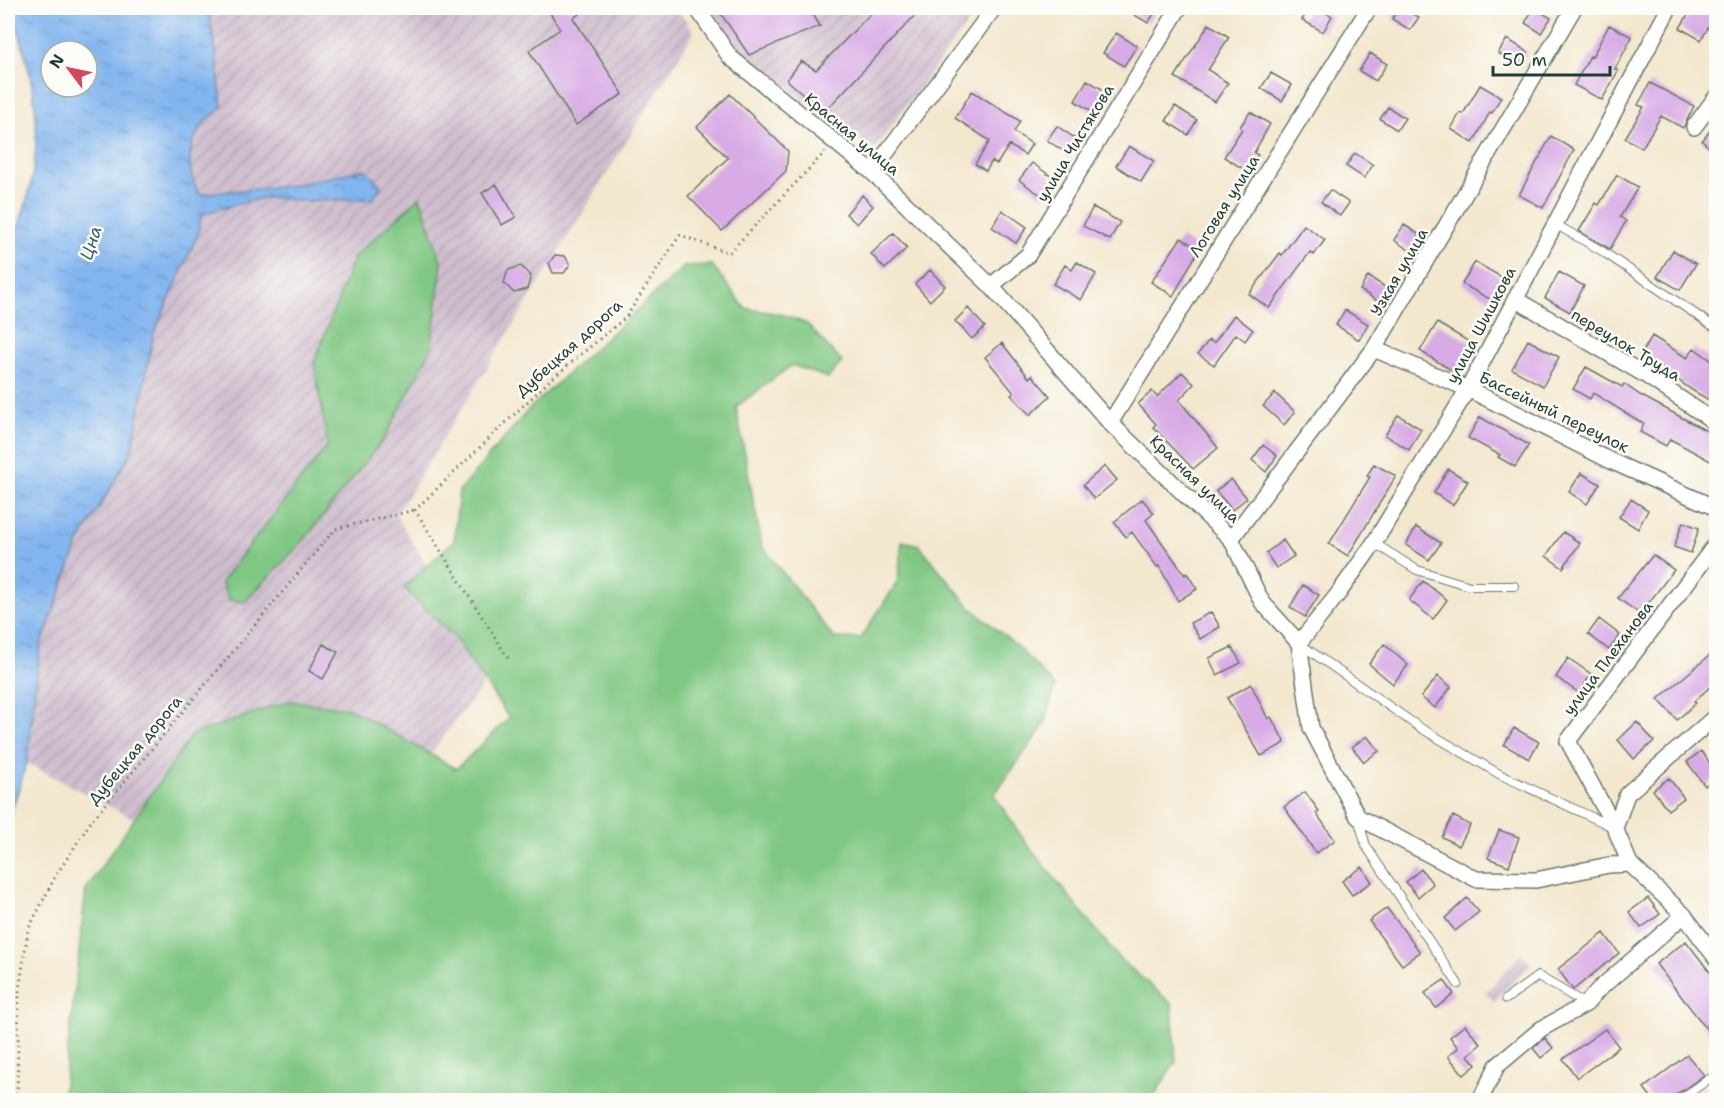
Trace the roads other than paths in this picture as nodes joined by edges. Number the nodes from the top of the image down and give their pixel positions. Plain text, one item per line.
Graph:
1 (697, 8) edge
2 (994, 8) edge
3 (1179, 8) edge
4 (1369, 8) edge
5 (1574, 8) edge
6 (1669, 8) edge
7 (1716, 97) edge
8 (1694, 127) dead end
9 (872, 172) junction
10 (1555, 225) junction
11 (991, 286) junction
12 (1515, 299) junction
13 (1716, 328) edge
14 (1374, 349) junction
15 (1468, 390) junction
16 (1110, 423) junction
17 (1716, 423) edge
18 (1716, 508) edge
19 (1232, 539) junction
20 (1374, 543) junction
21 (1716, 544) edge
22 (1514, 585) dead end
23 (1299, 644) junction
24 (1716, 716) edge
25 (1358, 817) junction
26 (1615, 828) junction
27 (1630, 864) junction
28 (1684, 915) junction
29 (1716, 958) edge
30 (1458, 984) dead end
31 (1506, 999) dead end
32 (1586, 1004) junction
33 (1716, 1079) edge
34 (1480, 1101) edge
35 (1679, 1101) edge

1 - 9 street, Красная улица
2 - 9 street
3 - 11 street, улица Чистякова
4 - 16 street, Логовая улица
5 - 14 street, Узкая улица
6 - 10 street, улица Шишкова
7 - 8 street
9 - 11 street, Красная улица
10 - 12 street, улица Шишкова
10 - 13 lane
11 - 16 street, Красная улица
12 - 15 street, улица Шишкова
12 - 17 street, переулок Труда
14 - 15 street, Бассейный переулок
14 - 19 street, Узкая улица
15 - 18 street, Бассейный переулок
15 - 20 street, улица Шишкова
16 - 19 street, Красная улица
19 - 23 street, Красная улица
20 - 22 lane
20 - 23 street, улица Шишкова
21 - 26 street, улица Плеханова
23 - 25 street
23 - 26 lane
24 - 26 street
25 - 27 street
25 - 30 lane
26 - 27 street, улица Плеханова
27 - 28 street
28 - 29 street
28 - 32 street
31 - 32 lane
32 - 34 street
33 - 35 lane

